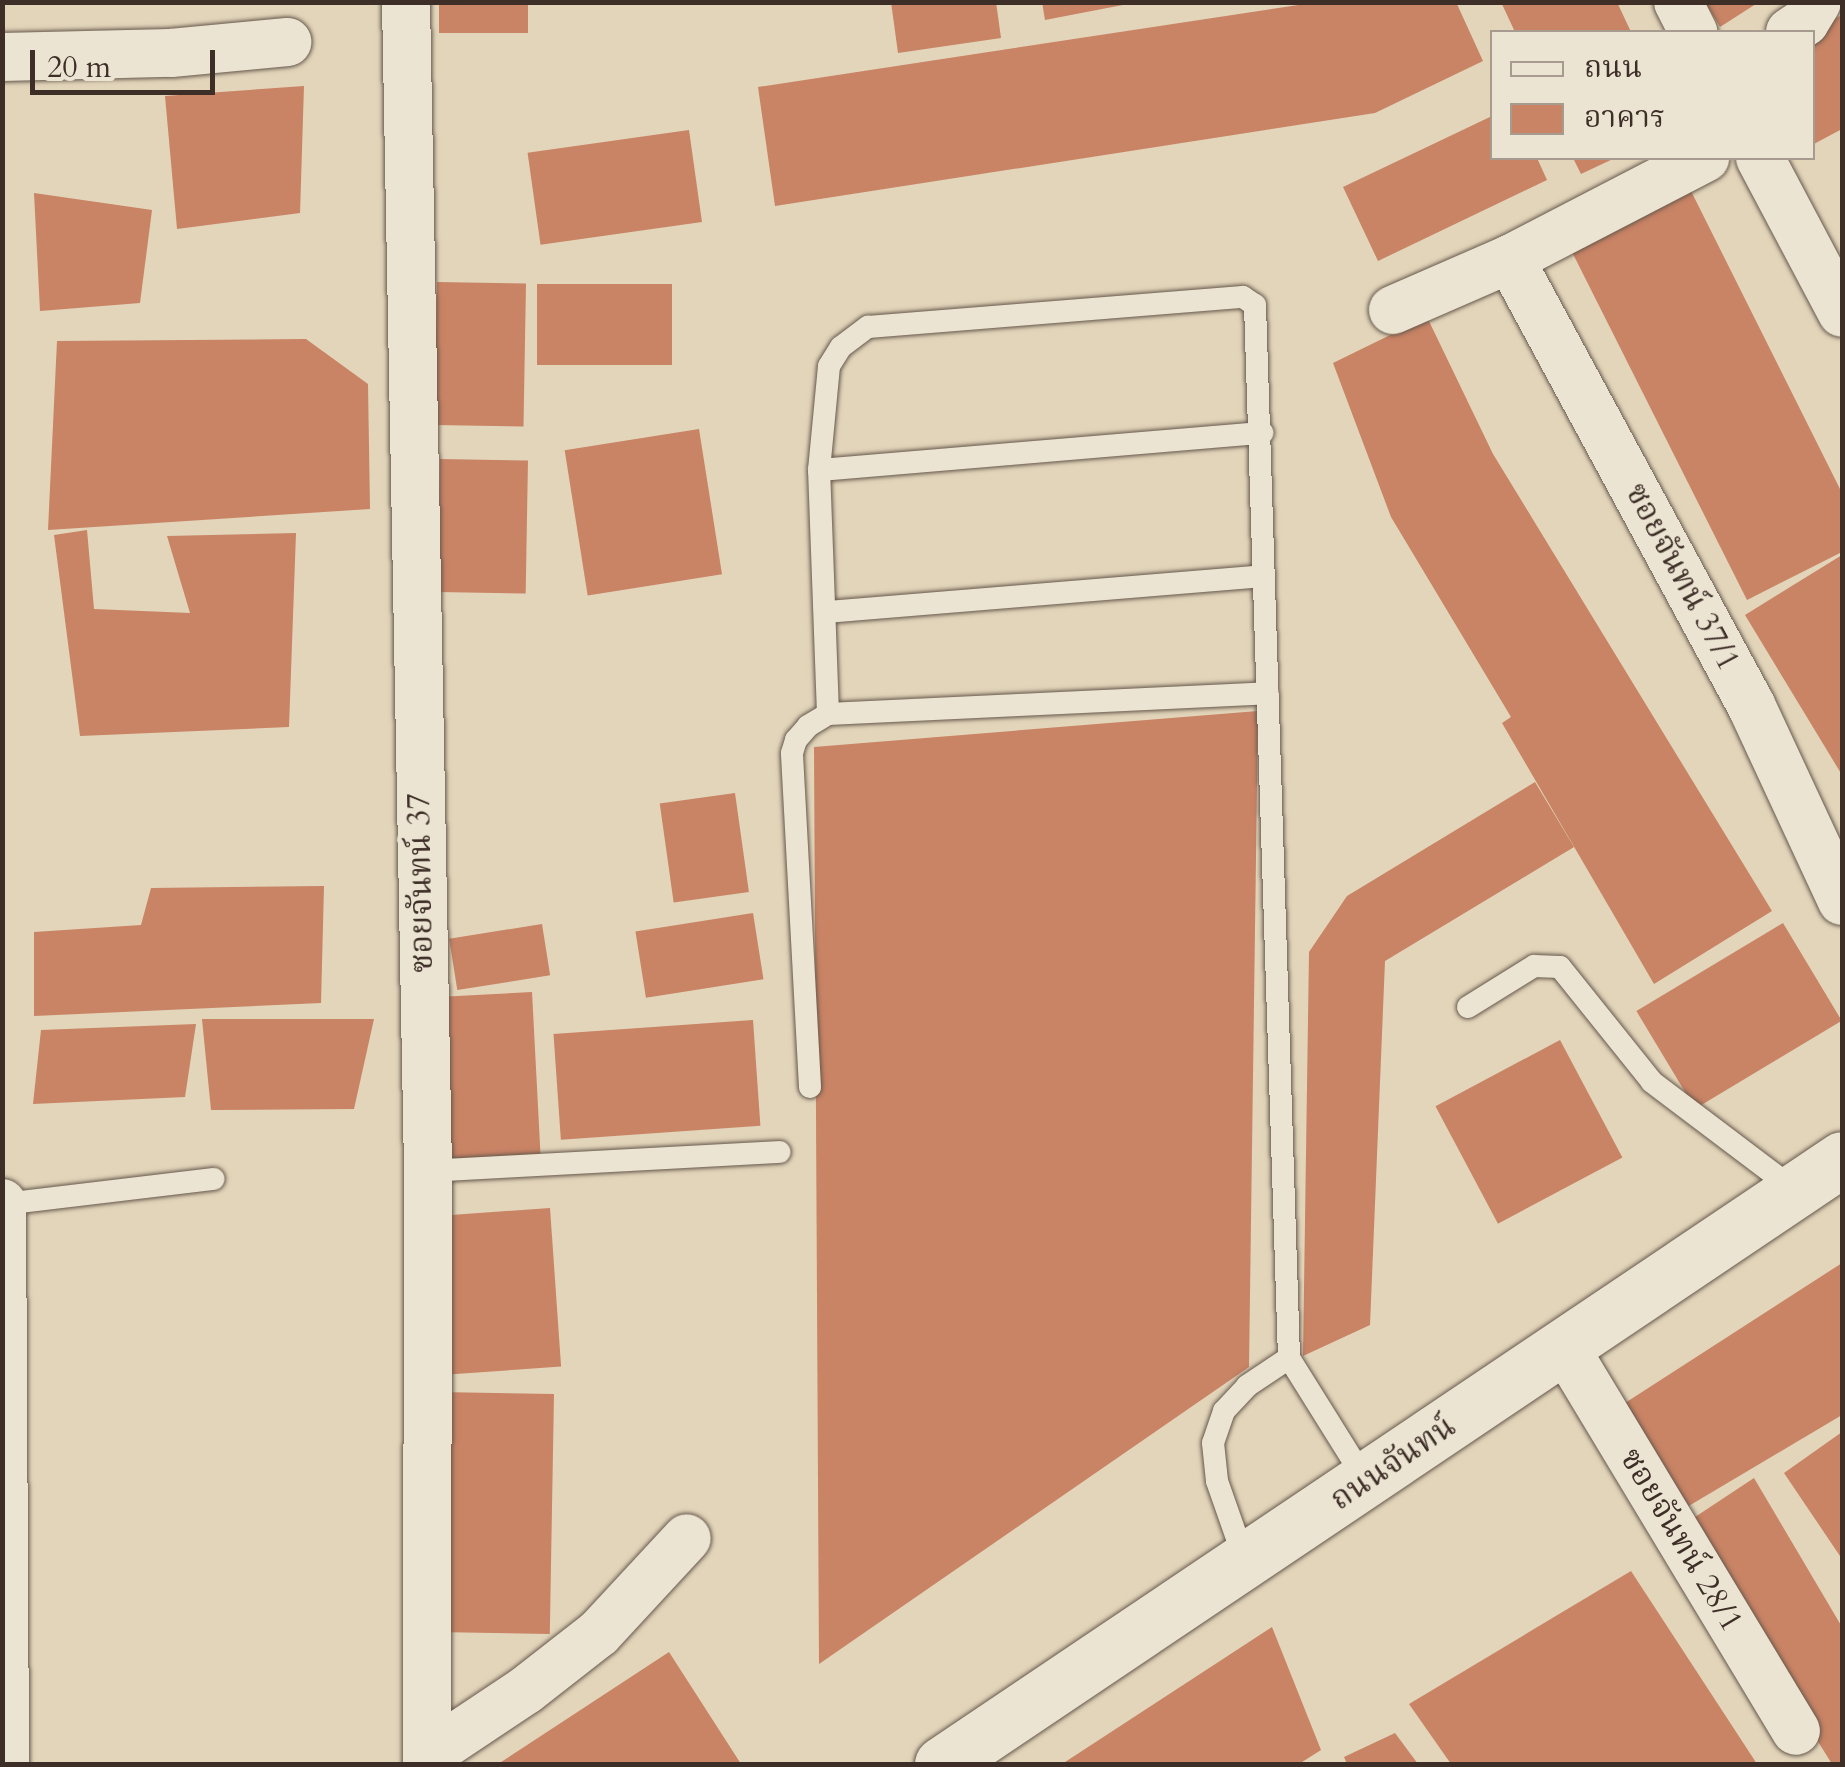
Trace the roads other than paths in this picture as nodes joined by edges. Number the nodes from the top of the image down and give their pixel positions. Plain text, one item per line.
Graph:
1 (406, 2) edge
2 (1678, 2) edge
3 (1817, 2) edge
4 (1693, 30) edge
5 (1793, 30) edge
6 (286, 42) dead end
7 (2, 57) edge
8 (1701, 160) edge
9 (1761, 160) edge
10 (1510, 259) junction
11 (1393, 310) dead end
12 (1842, 313) edge
13 (1262, 433) junction
14 (819, 470) junction
15 (1262, 576) junction
16 (826, 612) junction
17 (1267, 693) junction
18 (828, 714) junction
19 (1842, 901) edge
20 (1468, 1007) dead end
21 (810, 1087) dead end
22 (779, 1152) dead end
23 (1842, 1159) edge
24 (428, 1171) junction
25 (214, 1179) dead end
26 (1796, 1191) junction
27 (2, 1203) edge
28 (1565, 1348) junction
29 (1289, 1358) junction
30 (4, 1369) edge
31 (1366, 1481) junction
32 (687, 1538) dead end
33 (1245, 1561) junction
34 (1796, 1731) dead end
35 (427, 1760) edge
36 (5, 1764) edge
37 (942, 1764) edge

1 - 24 street, ซอยจันทน์ 37
2 - 4 street
3 - 5 street
6 - 7 street
8 - 10 street
9 - 12 street
10 - 11 street
10 - 19 street, ซอยจันทน์ 37/1
13 - 14 lane
13 - 14 lane
13 - 15 lane
14 - 16 lane
15 - 16 lane
15 - 17 lane
16 - 18 lane
17 - 18 lane
17 - 29 lane
18 - 21 lane
20 - 26 lane
22 - 24 lane
23 - 26 main road, ถนนจันทน์
24 - 35 street, ซอยจันทน์ 37
25 - 27 lane
26 - 28 main road, ถนนจันทน์
27 - 30 street
28 - 31 main road, ถนนจันทน์
28 - 34 street, ซอยจันทน์ 28/1
29 - 31 lane
29 - 33 lane
30 - 36 street
31 - 33 main road, ถนนจันทน์
32 - 35 street
33 - 37 main road, ถนนจันทน์

